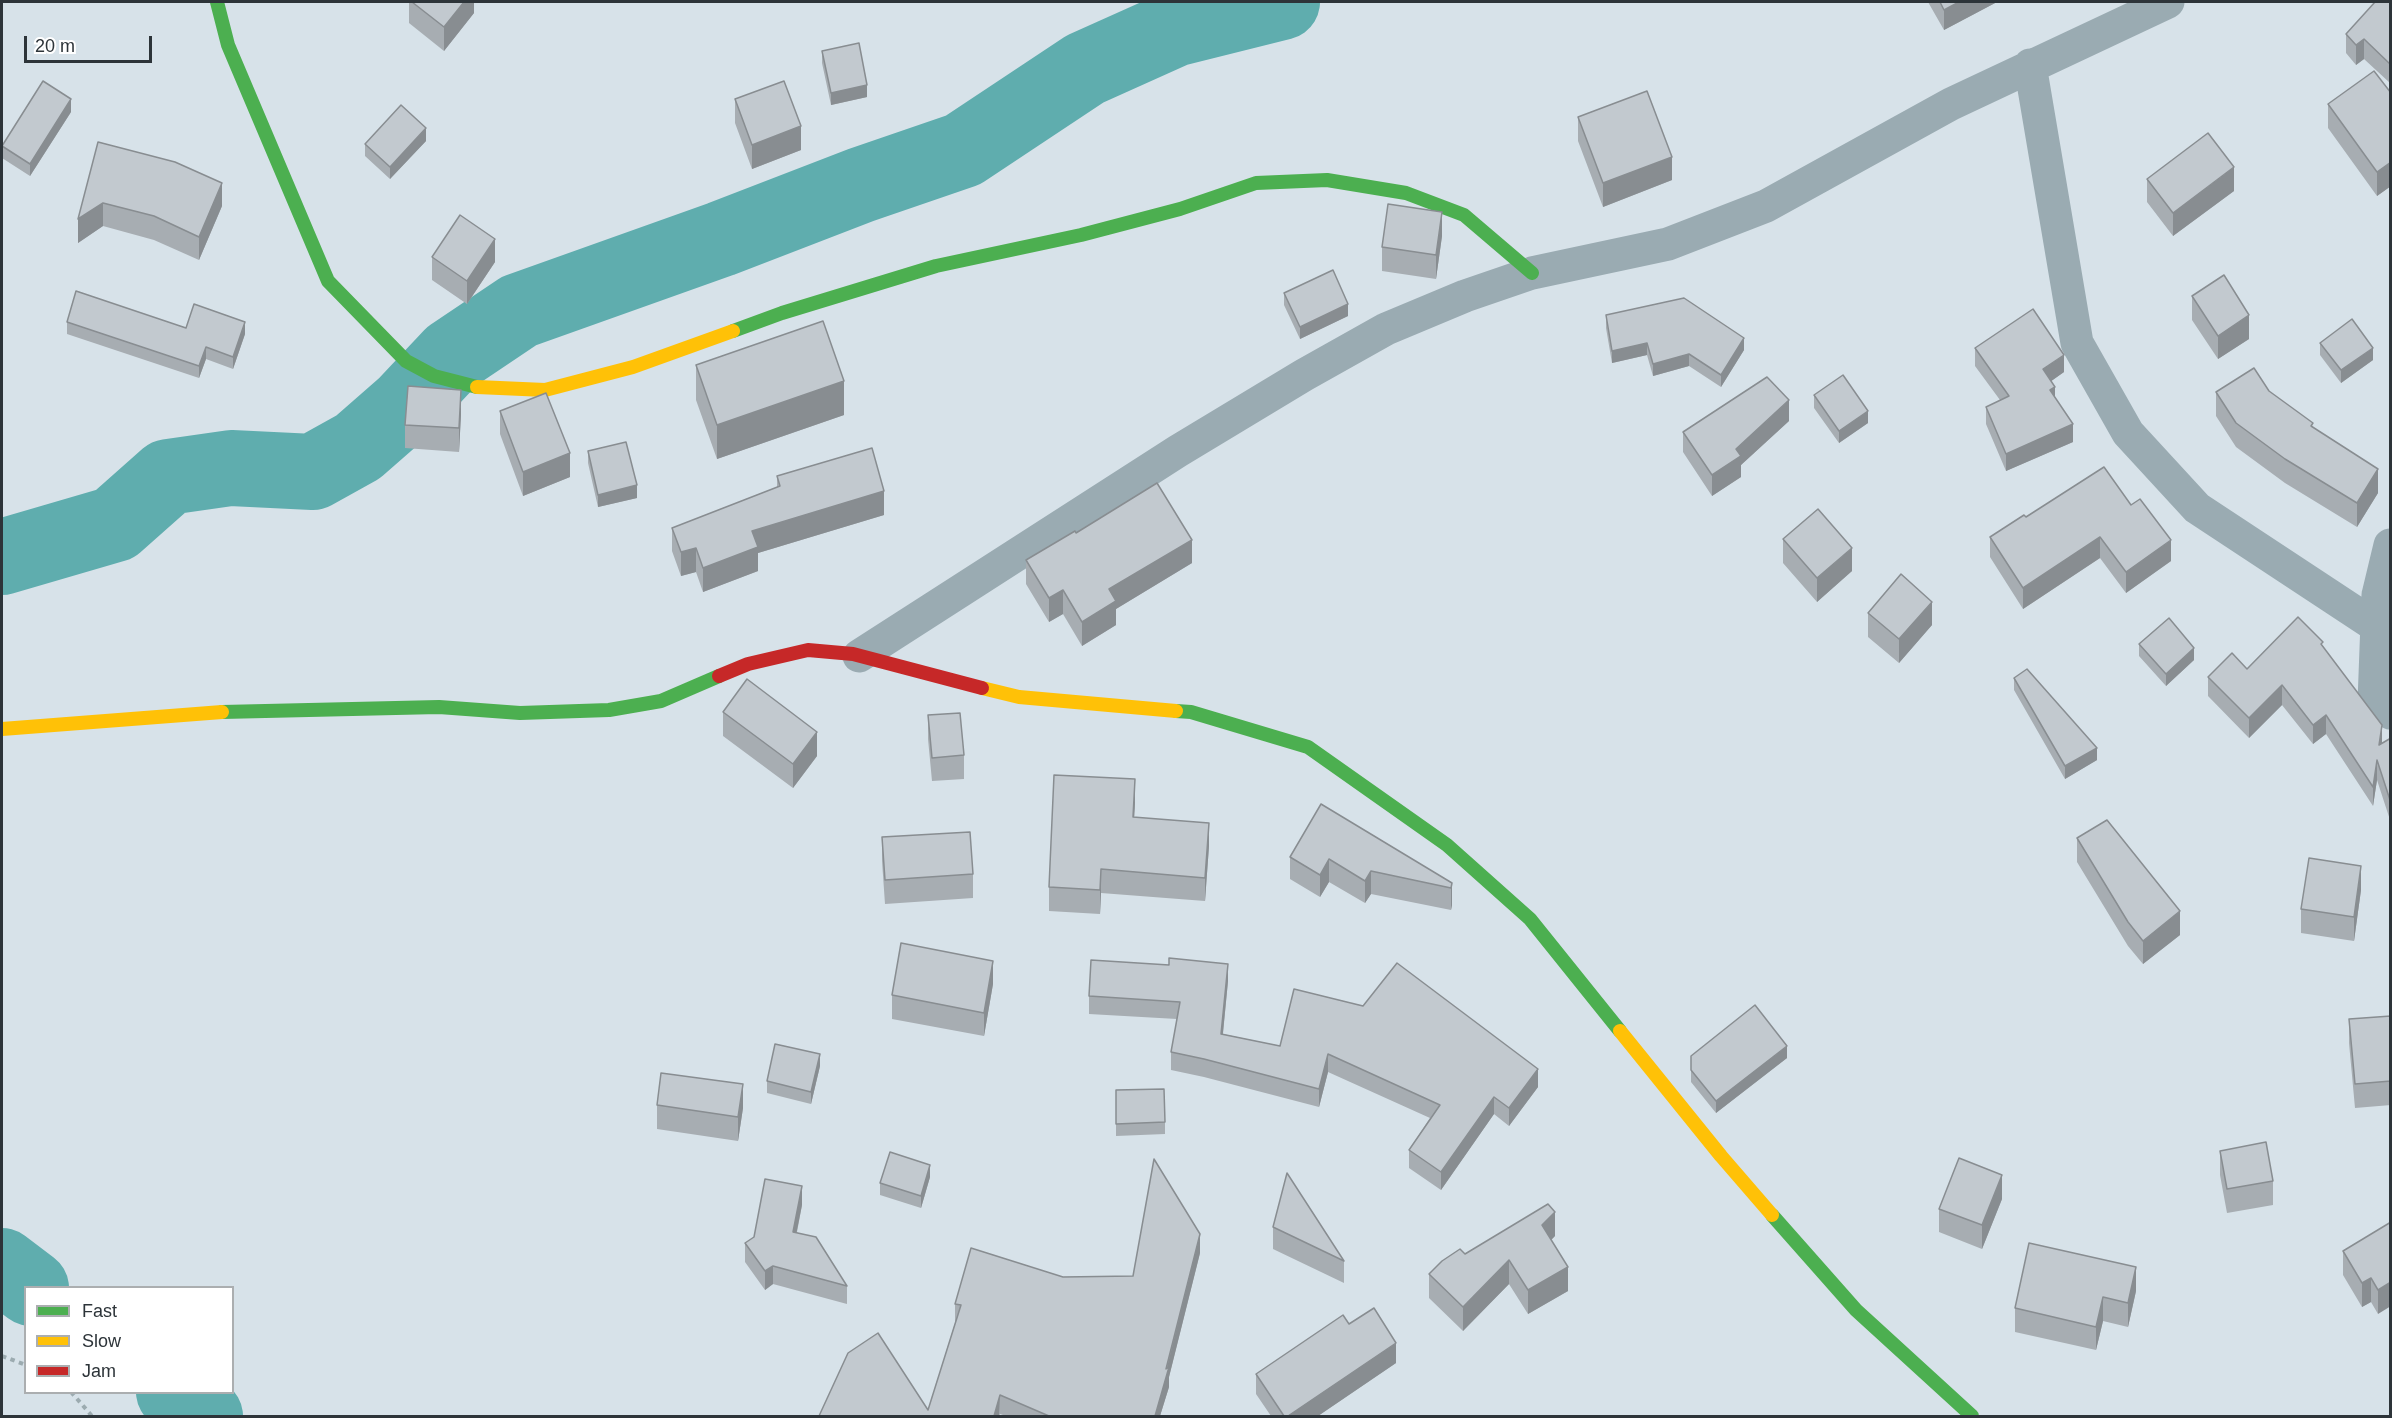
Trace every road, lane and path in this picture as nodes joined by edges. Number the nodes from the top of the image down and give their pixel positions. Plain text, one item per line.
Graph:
1 (217, 2) edge
2 (2168, 2) edge
3 (2030, 65) junction
4 (1532, 273) junction
5 (2391, 545) edge
6 (2381, 602) edge
7 (858, 656) junction
8 (2391, 713) edge
9 (2, 729) edge
10 (2, 1356) edge
11 (24, 1364) edge
12 (73, 1394) edge
13 (92, 1416) edge
14 (1972, 1416) edge

1 - 4 street
2 - 3 street
3 - 4 street
3 - 6 street
4 - 7 street
5 - 6 street
6 - 8 street
7 - 9 street
7 - 14 street
10 - 11 path
12 - 13 path

